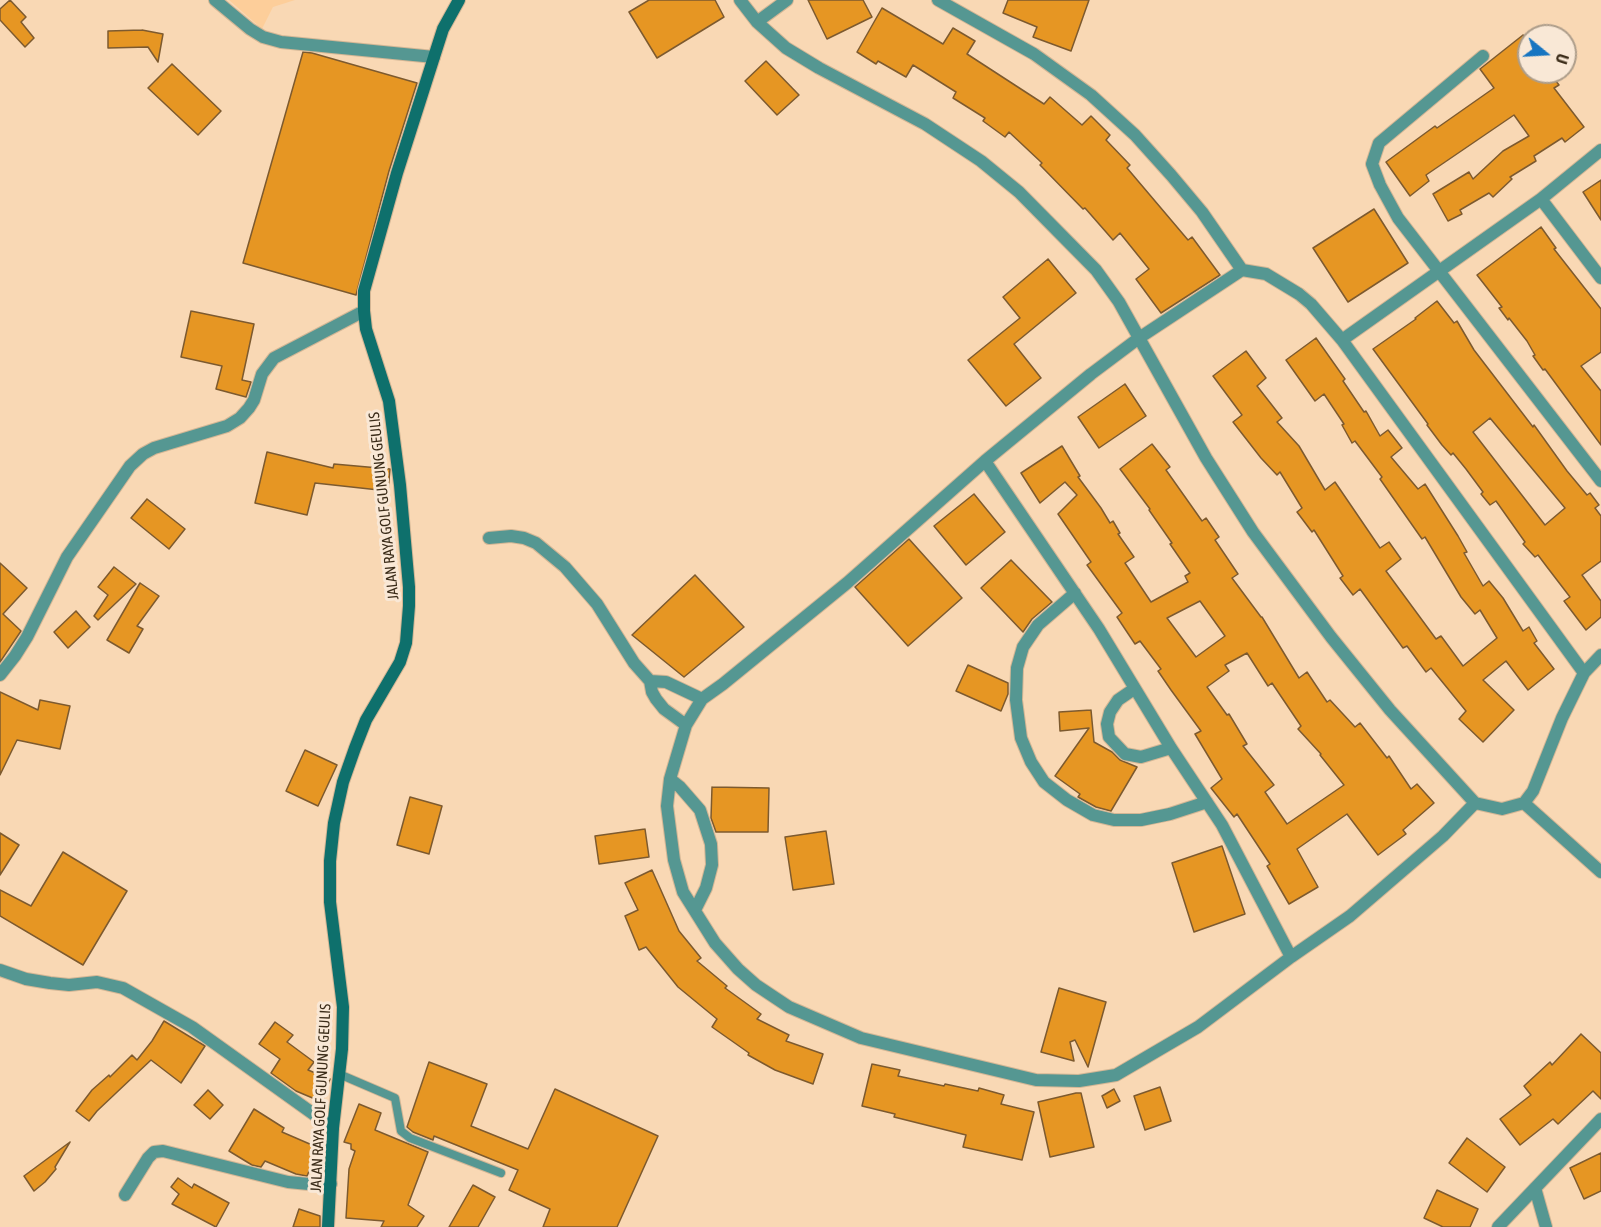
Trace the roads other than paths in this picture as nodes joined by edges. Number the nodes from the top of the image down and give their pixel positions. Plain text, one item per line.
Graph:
1 (215, 0) edge
2 (459, 0) edge
3 (740, 0) edge
4 (787, 0) edge
5 (938, 0) edge
6 (757, 22) junction
7 (1483, 56) dead end
8 (434, 57) junction
9 (1601, 150) edge
10 (1541, 199) junction
11 (1242, 270) junction
12 (1439, 270) junction
13 (1601, 278) edge
14 (364, 311) junction
15 (1139, 338) junction
16 (1342, 340) junction
17 (985, 460) junction
18 (1601, 481) edge
19 (489, 538) dead end
20 (1075, 593) junction
21 (1601, 655) edge
22 (1584, 673) junction
23 (0, 675) edge
24 (650, 681) junction
25 (1134, 689) junction
26 (702, 699) junction
27 (686, 725) junction
28 (1171, 748) junction
29 (670, 779) junction
30 (1207, 802) junction
31 (1475, 803) junction
32 (1524, 803) junction
33 (1601, 872) edge
34 (695, 910) junction
35 (1291, 957) junction
36 (0, 970) edge
37 (339, 1074) junction
38 (1601, 1119) edge
39 (333, 1128) junction
40 (501, 1173) dead end
41 (331, 1184) junction
42 (1535, 1188) junction
43 (125, 1195) dead end
44 (328, 1227) edge
45 (1498, 1227) edge
46 (1546, 1227) edge

1 - 8 street
2 - 8 main road, JALAN RAYA GOLF GUNUNG GEULIS
3 - 6 street
4 - 6 street
5 - 11 street
6 - 15 street
7 - 12 street
8 - 14 main road, JALAN RAYA GOLF GUNUNG GEULIS
9 - 10 street
10 - 12 street
10 - 13 street
11 - 15 street
11 - 16 street
12 - 16 street
12 - 18 street
14 - 23 street
14 - 37 main road, JALAN RAYA GOLF GUNUNG GEULIS
15 - 17 street
15 - 31 street
16 - 22 street
17 - 20 street
17 - 26 street
19 - 24 street
20 - 25 street
20 - 30 street
21 - 22 street
22 - 32 street
24 - 26 street
24 - 27 street
25 - 28 street
25 - 28 street
26 - 27 street
27 - 29 street
28 - 30 street
29 - 34 street
29 - 34 street
30 - 35 street
31 - 32 street
31 - 35 street
32 - 33 street
34 - 35 street
36 - 39 street
37 - 39 main road, JALAN RAYA GOLF GUNUNG GEULIS
37 - 40 lane
38 - 42 street
39 - 41 main road, JALAN RAYA GOLF GUNUNG GEULIS
41 - 43 street
41 - 44 main road, JALAN RAYA GOLF GUNUNG GEULIS
42 - 45 street
42 - 46 street

